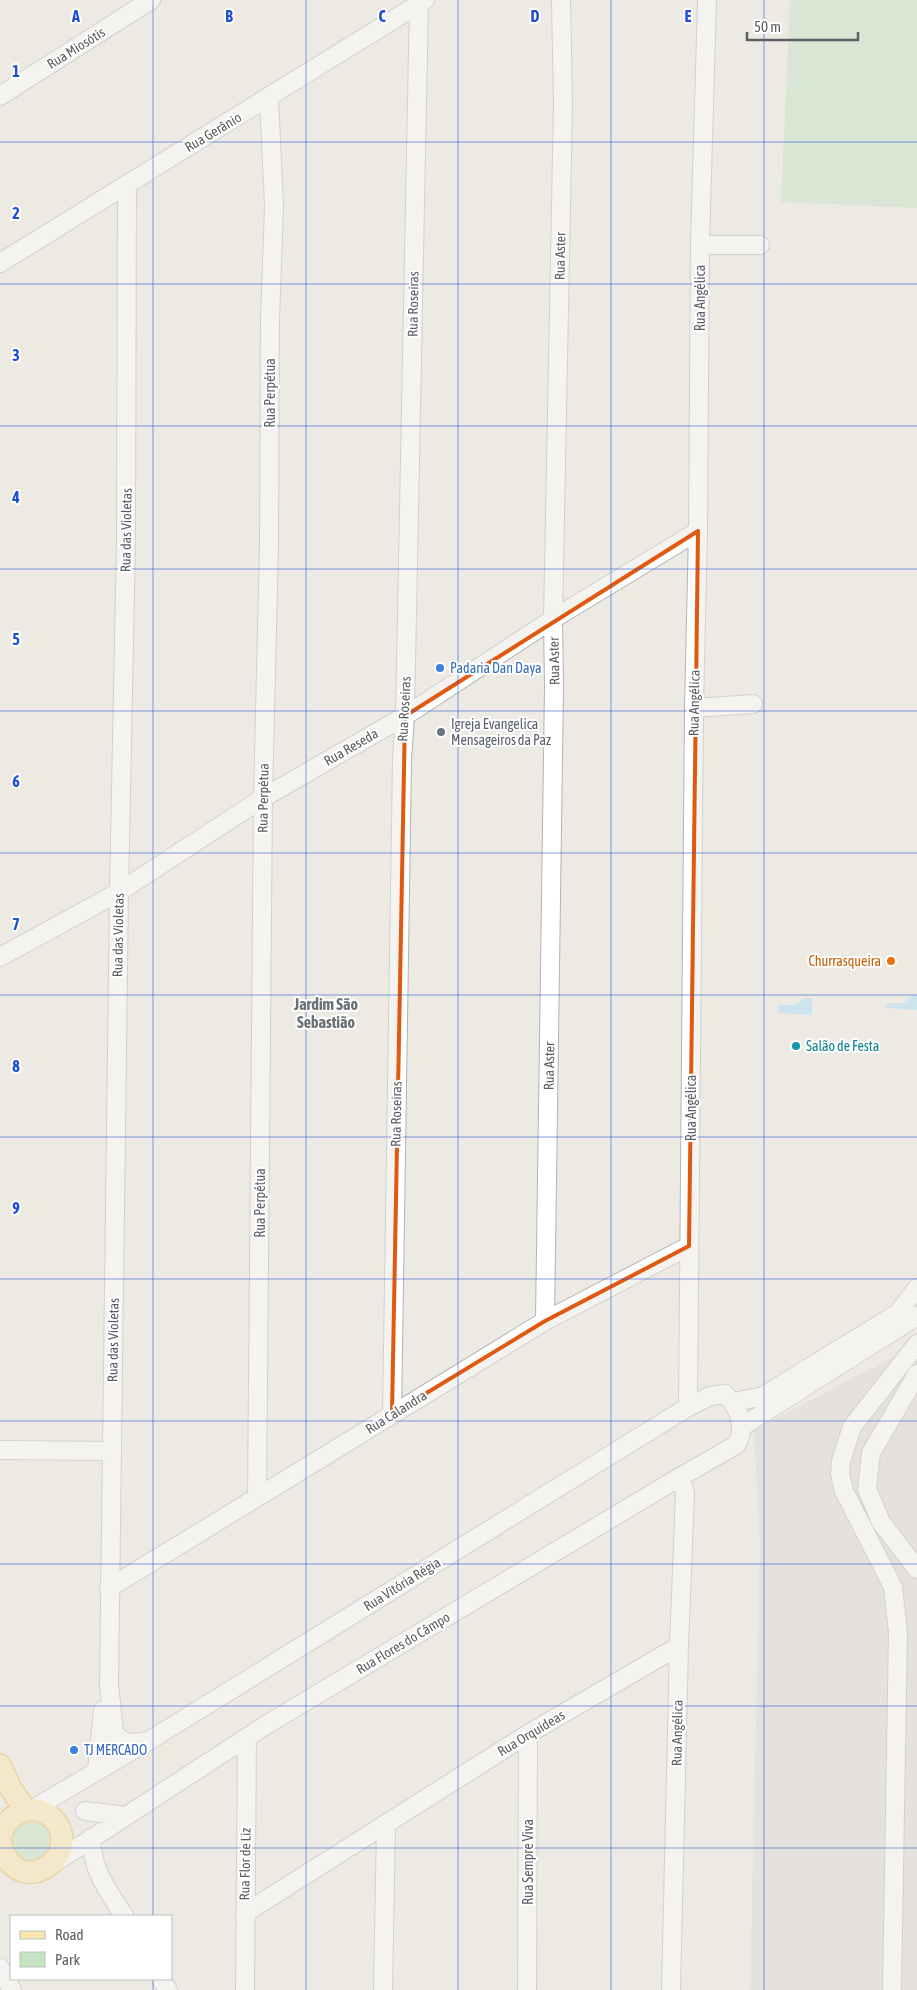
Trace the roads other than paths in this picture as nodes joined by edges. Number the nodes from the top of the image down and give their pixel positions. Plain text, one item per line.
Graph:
1 (151, 0) edge
2 (562, 0) edge
3 (707, 0) edge
4 (421, 1) edge
5 (0, 96) edge
6 (269, 98) junction
7 (127, 186) junction
8 (700, 244) junction
9 (760, 245) dead end
10 (0, 263) edge
11 (698, 531) junction
12 (553, 620) junction
13 (753, 704) dead end
14 (694, 708) junction
15 (405, 716) junction
16 (263, 798) junction
17 (119, 892) junction
18 (0, 958) edge
19 (689, 1246) junction
20 (917, 1288) edge
21 (912, 1319) edge
22 (545, 1321) junction
23 (917, 1344) edge
24 (917, 1374) edge
25 (688, 1407) junction
26 (392, 1414) junction
27 (738, 1415) junction
28 (0, 1450) edge
29 (112, 1450) junction
30 (680, 1477) junction
31 (258, 1497) junction
32 (917, 1569) edge
33 (109, 1588) junction
34 (679, 1646) junction
35 (108, 1685) junction
36 (528, 1734) junction
37 (247, 1738) junction
38 (150, 1740) junction
39 (0, 1765) edge
40 (97, 1770) junction
41 (0, 1791) edge
42 (58, 1794) junction
43 (0, 1798) edge
44 (29, 1810) junction
45 (85, 1810) dead end
46 (125, 1816) junction
47 (52, 1818) junction
48 (386, 1823) junction
49 (0, 1833) edge
50 (92, 1838) junction
51 (0, 1839) edge
52 (69, 1852) junction
53 (49, 1866) junction
54 (0, 1871) edge
55 (22, 1872) junction
56 (100, 1878) junction
57 (245, 1913) junction
58 (123, 1915) edge
59 (0, 1968) edge
60 (12, 1990) edge
61 (245, 1990) edge
62 (384, 1990) edge
63 (527, 1990) edge
64 (671, 1990) edge
65 (892, 1990) edge

1 - 5 street, Rua Miosótis
2 - 12 street, Rua Aster
3 - 8 street, Rua Angélica
4 - 6 street, Rua Gerânio
4 - 15 street, Rua Roseiras
6 - 7 street, Rua Gerânio
6 - 16 street, Rua Perpétua
7 - 10 street, Rua Gerânio
7 - 17 street, Rua das Violetas
8 - 9 street
8 - 11 street, Rua Angélica
11 - 12 street, Rua Reseda
11 - 14 street, Rua Angélica
12 - 15 street, Rua Reseda
12 - 22 street, Rua Aster
13 - 14 street
14 - 19 street, Rua Angélica
15 - 16 street, Rua Reseda
15 - 26 street, Rua Roseiras
16 - 17 street, Rua Reseda
16 - 31 street, Rua Perpétua
17 - 18 street, Rua Reseda
17 - 29 street, Rua das Violetas
19 - 22 street, Rua Calandra
19 - 25 street, Rua Angélica
20 - 27 street
21 - 27 street
22 - 26 street, Rua Calandra
23 - 65 street
24 - 32 street
25 - 27 street, Rua Vitória Régia
25 - 38 street, Rua Vitória Régia
26 - 31 street, Rua Calandra
27 - 30 street, Rua Flores do Câmpo
28 - 29 street
29 - 33 street, Rua das Violetas
30 - 34 street, Rua Angélica
30 - 37 street, Rua Flores do Câmpo
31 - 33 street, Rua Calandra
33 - 35 street, Rua das Violetas
34 - 36 street, Rua Orquídeas
34 - 64 street, Rua Angélica
35 - 38 street, Rua das Violetas
35 - 40 street, Rua das Violetas
36 - 48 street, Rua Orquídeas
36 - 63 street, Rua Sempre Viva
37 - 46 street, Rua Flores do Câmpo
37 - 57 street, Rua Flor de Liz
38 - 40 street, Rua Vitória Régia
39 - 44 main road
40 - 42 street, Rua Vitória Régia
41 - 43 main road
42 - 44 street
42 - 47 street
44 - 47 main road
44 - 51 main road
45 - 46 street
46 - 50 street, Rua Flores do Câmpo
47 - 53 main road
48 - 57 street, Rua Orquídeas
48 - 62 street
49 - 51 main road
50 - 52 street, Rua Flores do Câmpo
50 - 56 street
51 - 55 main road
52 - 53 street, Rua Flores do Câmpo
52 - 56 street
53 - 55 main road
54 - 55 main road
56 - 58 street
57 - 61 street, Rua Flor de Liz
59 - 60 street

